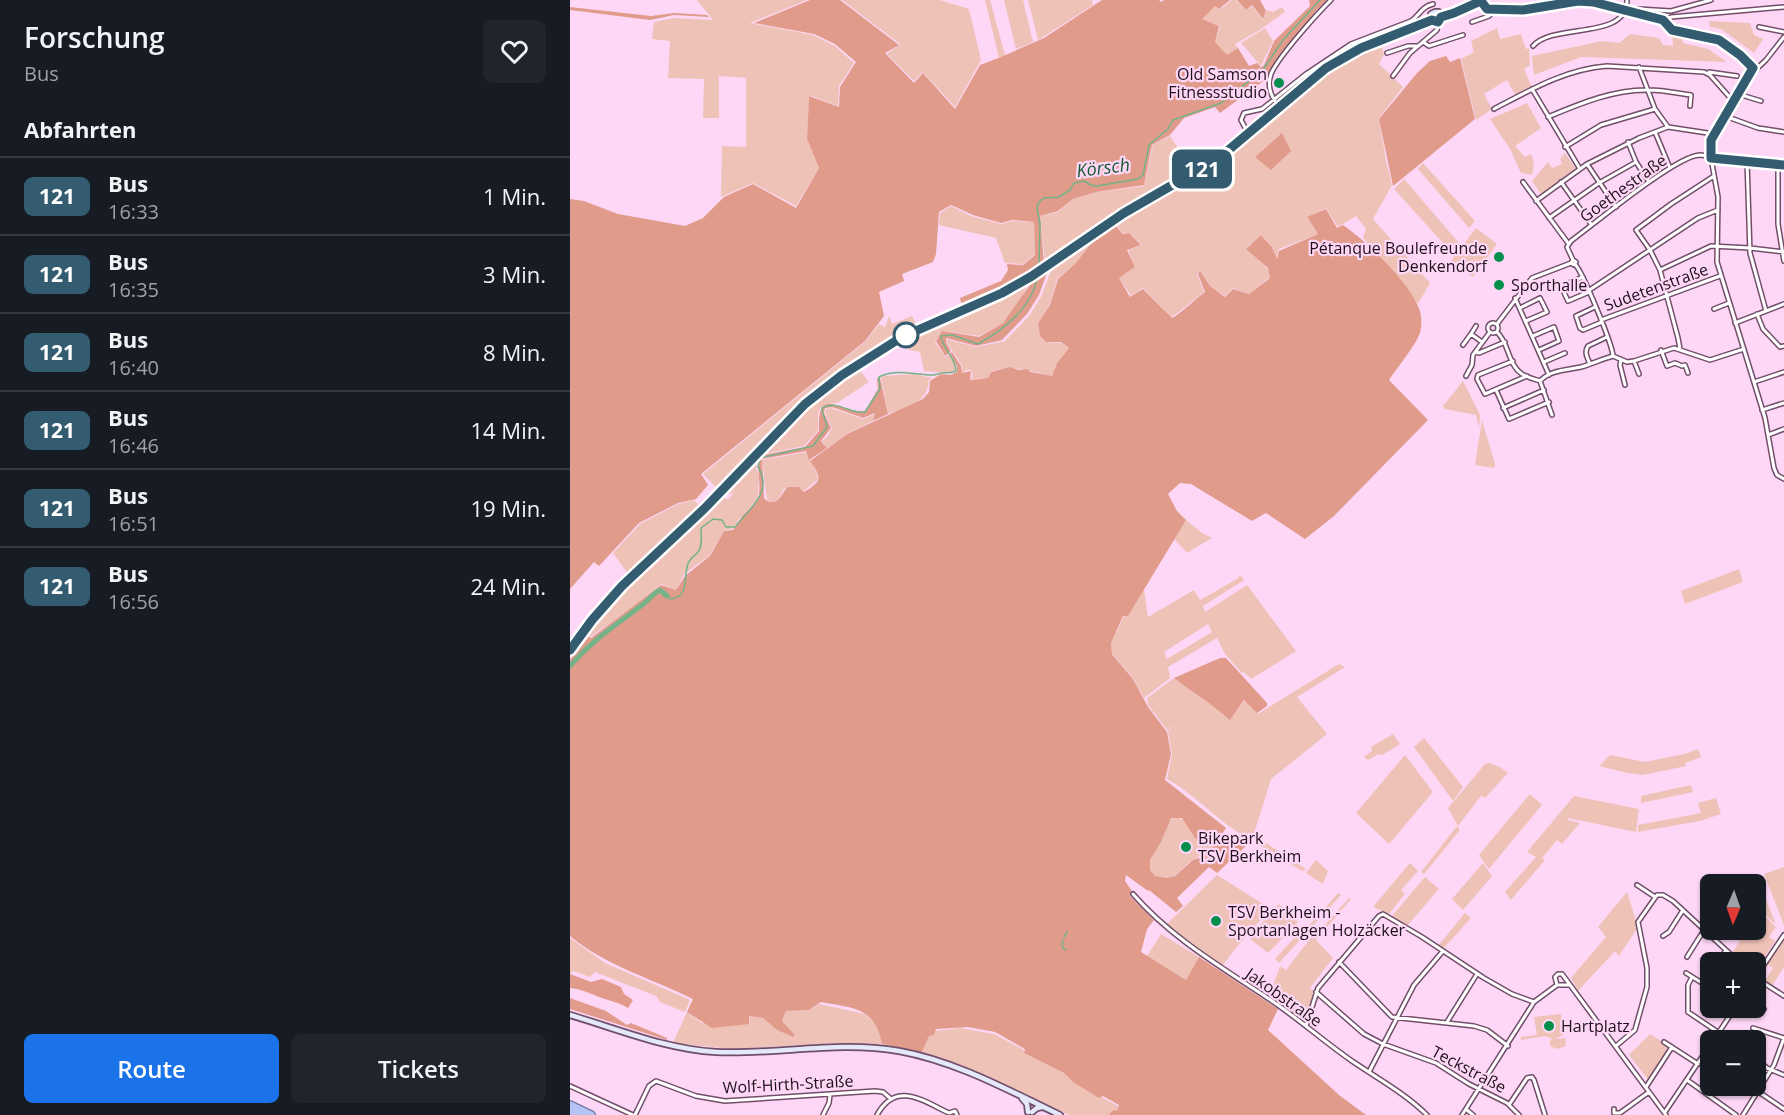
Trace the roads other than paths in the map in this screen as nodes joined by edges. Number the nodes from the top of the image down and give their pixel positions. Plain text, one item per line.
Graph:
1 (1331, 0) edge
2 (1481, 0) edge
3 (1627, 0) edge
4 (1711, 0) edge
5 (1432, 2) edge
6 (1784, 8) edge
7 (1495, 9) junction
8 (1626, 11) junction
9 (1435, 12) junction
10 (1634, 13) junction
11 (1440, 19) junction
12 (1432, 20) junction
13 (1665, 21) junction
14 (1472, 22) dead end
15 (1759, 27) dead end
16 (1784, 32) edge
17 (1463, 35) dead end
18 (1784, 37) edge
19 (1423, 42) junction
20 (1418, 46) junction
21 (1533, 46) dead end
22 (1387, 53) dead end
23 (1640, 67) junction
24 (1753, 70) junction
25 (1704, 72) junction
26 (1393, 76) dead end
27 (1737, 76) dead end
28 (1532, 89) junction
29 (1647, 90) junction
30 (1738, 94) junction
31 (1275, 101) junction
32 (1733, 101) junction
33 (1761, 101) dead end
34 (1690, 106) dead end
35 (1494, 110) dead end
36 (1655, 110) junction
37 (1725, 116) junction
38 (1548, 117) junction
39 (1668, 127) junction
40 (1655, 132) junction
41 (1784, 132) edge
42 (1248, 134) junction
43 (1714, 134) junction
44 (1628, 142) junction
45 (1566, 147) junction
46 (1711, 158) junction
47 (1747, 161) junction
48 (1636, 162) junction
49 (1587, 164) junction
50 (1778, 164) junction
51 (1784, 165) edge
52 (1670, 168) junction
53 (1580, 169) junction
54 (1714, 176) junction
55 (1523, 182) dead end
56 (1561, 182) junction
57 (1649, 182) junction
58 (1599, 183) junction
59 (1778, 198) junction
60 (1784, 198) edge
61 (1536, 201) junction
62 (1575, 201) junction
63 (1616, 207) junction
64 (1718, 210) junction
65 (1549, 218) junction
66 (1778, 224) junction
67 (1592, 225) junction
68 (1784, 225) edge
69 (1568, 243) junction
70 (1717, 247) junction
71 (1750, 248) junction
72 (1650, 249) junction
73 (1783, 252) edge
74 (1784, 261) edge
75 (1573, 263) junction
76 (1660, 270) junction
77 (1720, 276) junction
78 (1582, 277) junction
79 (1588, 291) junction
80 (1668, 295) junction
81 (1515, 298) junction
82 (1729, 303) junction
83 (1783, 304) edge
84 (1595, 307) junction
85 (1520, 308) junction
86 (1714, 309) dead end
87 (1784, 310) edge
88 (1766, 311) junction
89 (1757, 314) junction
90 (1526, 321) junction
91 (1601, 321) junction
92 (1735, 322) junction
93 (1497, 324) junction
94 (1476, 326) dead end
95 (1490, 332) junction
96 (1497, 332) junction
97 (1471, 334) junction
98 (1533, 336) junction
99 (1607, 337) junction
100 (1482, 342) junction
101 (1505, 342) junction
102 (1463, 345) dead end
103 (1782, 346) edge
104 (1680, 349) junction
105 (1744, 349) junction
106 (1539, 350) junction
107 (1661, 350) junction
108 (1476, 351) junction
109 (1565, 354) dead end
110 (1613, 356) junction
111 (1621, 360) junction
112 (1513, 361) junction
113 (1634, 361) junction
114 (1544, 362) junction
115 (1590, 364) junction
116 (1784, 372) edge
117 (1688, 373) dead end
118 (1639, 374) dead end
119 (1549, 375) junction
120 (1466, 376) dead end
121 (1527, 376) junction
122 (1540, 381) junction
123 (1754, 382) junction
124 (1625, 385) dead end
125 (1496, 390) junction
126 (1544, 390) junction
127 (1549, 402) junction
128 (1784, 403) edge
129 (1503, 408) junction
130 (1762, 410) junction
131 (1552, 415) dead end
132 (1784, 429) edge
133 (1768, 435) junction
134 (1784, 479) edge
135 (570, 650) edge
136 (1637, 885) dead end
137 (1133, 894) dead end
138 (1655, 897) junction
139 (1683, 910) junction
140 (1700, 926) edge
141 (1784, 935) edge
142 (1663, 936) dead end
143 (1700, 936) edge
144 (1715, 940) edge
145 (1726, 950) edge
146 (1443, 951) junction
147 (1687, 957) dead end
148 (1766, 961) edge
149 (1338, 962) junction
150 (1686, 973) dead end
151 (1478, 974) junction
152 (1692, 977) junction
153 (1700, 982) edge
154 (1766, 984) edge
155 (1557, 985) junction
156 (1570, 985) junction
157 (1316, 992) junction
158 (1784, 996) edge
159 (1534, 1002) junction
160 (570, 1015) edge
161 (1397, 1018) junction
162 (1447, 1022) junction
163 (1306, 1026) junction
164 (1753, 1028) dead end
165 (1715, 1030) edge
166 (1784, 1038) edge
167 (1665, 1042) dead end
168 (1383, 1044) junction
169 (1508, 1046) junction
170 (1616, 1046) junction
171 (1672, 1047) junction
172 (1700, 1061) edge
173 (1698, 1064) junction
174 (1766, 1066) edge
175 (1772, 1070) junction
176 (1369, 1072) junction
177 (1784, 1075) edge
178 (1766, 1079) edge
179 (1687, 1080) junction
180 (570, 1086) edge
181 (1646, 1087) junction
182 (1480, 1090) junction
183 (1649, 1092) junction
184 (830, 1095) junction
185 (1021, 1096) junction
186 (1755, 1096) edge
187 (1765, 1096) edge
188 (891, 1099) junction
189 (1034, 1103) junction
190 (570, 1105) edge
191 (1509, 1105) junction
192 (1044, 1107) junction
193 (1614, 1109) dead end
194 (1784, 1109) edge
195 (1467, 1110) junction
196 (570, 1111) edge
197 (949, 1114) edge
198 (1029, 1114) edge
199 (1665, 1114) edge
200 (578, 1115) edge
201 (591, 1115) edge
202 (634, 1115) edge
203 (823, 1115) edge
204 (877, 1115) edge
205 (957, 1115) edge
206 (1060, 1115) edge
207 (1426, 1115) edge
208 (1462, 1115) edge
209 (1473, 1115) edge
210 (1519, 1115) edge
211 (1545, 1115) edge
212 (1736, 1115) edge
213 (1743, 1115) edge

1 - 31 street
2 - 7 street
2 - 11 main road
3 - 8 street
4 - 10 street
5 - 9 street
5 - 31 street
6 - 13 street
7 - 8 street
7 - 14 street
8 - 10 street
8 - 21 street
9 - 11 main road
9 - 12 main road
10 - 13 street
11 - 12 main road
11 - 19 street
12 - 42 main road
13 - 24 street
15 - 16 street
17 - 19 street
18 - 24 street
19 - 20 street
20 - 22 street
20 - 26 street
23 - 25 street
23 - 28 street
23 - 29 street
24 - 30 street
25 - 27 street
25 - 32 street
28 - 35 street
28 - 38 street
29 - 34 street
29 - 36 street
29 - 38 street
30 - 32 street
30 - 33 street
31 - 42 street
32 - 37 street
36 - 39 street
36 - 45 street
37 - 41 street
37 - 43 street
38 - 45 street
39 - 40 street
39 - 43 street
40 - 44 street
40 - 52 street
42 - 135 main road
43 - 46 street
44 - 48 street
44 - 49 street
45 - 53 street
46 - 47 street, Goethestraße
46 - 52 street, Goethestraße
46 - 54 street
47 - 50 street, Goethestraße
47 - 71 street
48 - 57 street
48 - 58 street
49 - 53 street
49 - 58 street
50 - 51 street, Goethestraße
50 - 59 street
52 - 57 street, Goethestraße
53 - 56 street
54 - 64 street
54 - 72 street
55 - 61 street
56 - 61 street
56 - 62 street
57 - 63 street, Goethestraße
58 - 62 street
58 - 63 street
59 - 60 street
59 - 66 street
61 - 65 street
62 - 65 street
62 - 67 street
63 - 67 street, Goethestraße
64 - 70 street
64 - 72 street
65 - 69 street
66 - 68 street
66 - 73 street
67 - 69 street, Goethestraße
69 - 75 street
70 - 71 street
70 - 76 street
70 - 77 street
71 - 73 street
71 - 88 street
72 - 76 street
72 - 79 street
73 - 74 street
75 - 78 street
75 - 81 street
76 - 80 street
77 - 80 street, Sudetenstraße
77 - 82 street
78 - 79 street
78 - 79 street
79 - 84 street
80 - 91 street, Sudetenstraße
80 - 104 street
81 - 85 street
81 - 93 street
82 - 86 street
82 - 92 street
83 - 87 street
83 - 88 street
84 - 91 street
84 - 91 street, Sudetenstraße
85 - 90 street
85 - 90 street
88 - 89 street
89 - 92 street
89 - 103 street
90 - 98 street
91 - 99 street
92 - 105 street
93 - 95 street
93 - 96 street
94 - 97 street
95 - 96 street
95 - 100 street
96 - 101 street
97 - 100 street
97 - 102 street
98 - 106 street
98 - 106 street
99 - 110 street
99 - 115 street
100 - 108 street
101 - 108 street
101 - 112 street
104 - 105 street
104 - 107 street
105 - 123 street
106 - 114 street
107 - 113 street
107 - 117 street
108 - 120 street
109 - 114 street
110 - 111 street
110 - 115 street
111 - 113 street
111 - 124 street
112 - 121 street
112 - 125 street
113 - 118 street
114 - 119 street
115 - 119 street
116 - 123 street
119 - 122 street
121 - 122 street
121 - 125 street
122 - 126 street
123 - 130 street
125 - 129 street
126 - 127 street
126 - 129 street
127 - 129 street
127 - 131 street
128 - 130 street
130 - 133 street
132 - 133 street
133 - 134 street
136 - 138 street
137 - 163 street, Jakobstraße
138 - 139 street
138 - 170 street
139 - 140 street
139 - 142 street
141 - 148 street
143 - 147 street
144 - 145 street
146 - 149 street
146 - 151 street
146 - 161 street
149 - 157 street
149 - 161 street
150 - 152 street
151 - 159 street
151 - 162 street
152 - 153 street
152 - 165 street
154 - 158 street
155 - 156 street
155 - 156 street
155 - 159 street
156 - 170 street
157 - 163 street
157 - 168 street, Teckstraße
159 - 169 street
160 - 185 main road
161 - 162 street
161 - 168 street
162 - 169 street
163 - 176 street, Jakobstraße
164 - 166 street
166 - 175 street
167 - 171 street
168 - 176 street
168 - 182 street, Teckstraße
169 - 182 street
170 - 181 street
171 - 173 street
171 - 181 street
172 - 173 street
173 - 179 street
174 - 175 street
175 - 177 street
175 - 178 street
176 - 207 street, Jakobstraße
179 - 199 street
179 - 212 street
180 - 202 street
181 - 183 street
182 - 191 street, Teckstraße
182 - 195 street
183 - 193 street
183 - 199 street
184 - 188 street, Wolf-Hirth-Straße
184 - 202 street, Wolf-Hirth-Straße
184 - 203 street
185 - 189 main road
185 - 198 main road
186 - 213 street
187 - 194 street
188 - 197 street, Wolf-Hirth-Straße
188 - 204 street
189 - 192 main road
189 - 198 main road
190 - 201 highway
191 - 210 street, Teckstraße
191 - 211 street
192 - 198 main road
192 - 206 main road
195 - 208 street
195 - 209 street
196 - 200 highway
197 - 205 street, Wolf-Hirth-Straße

